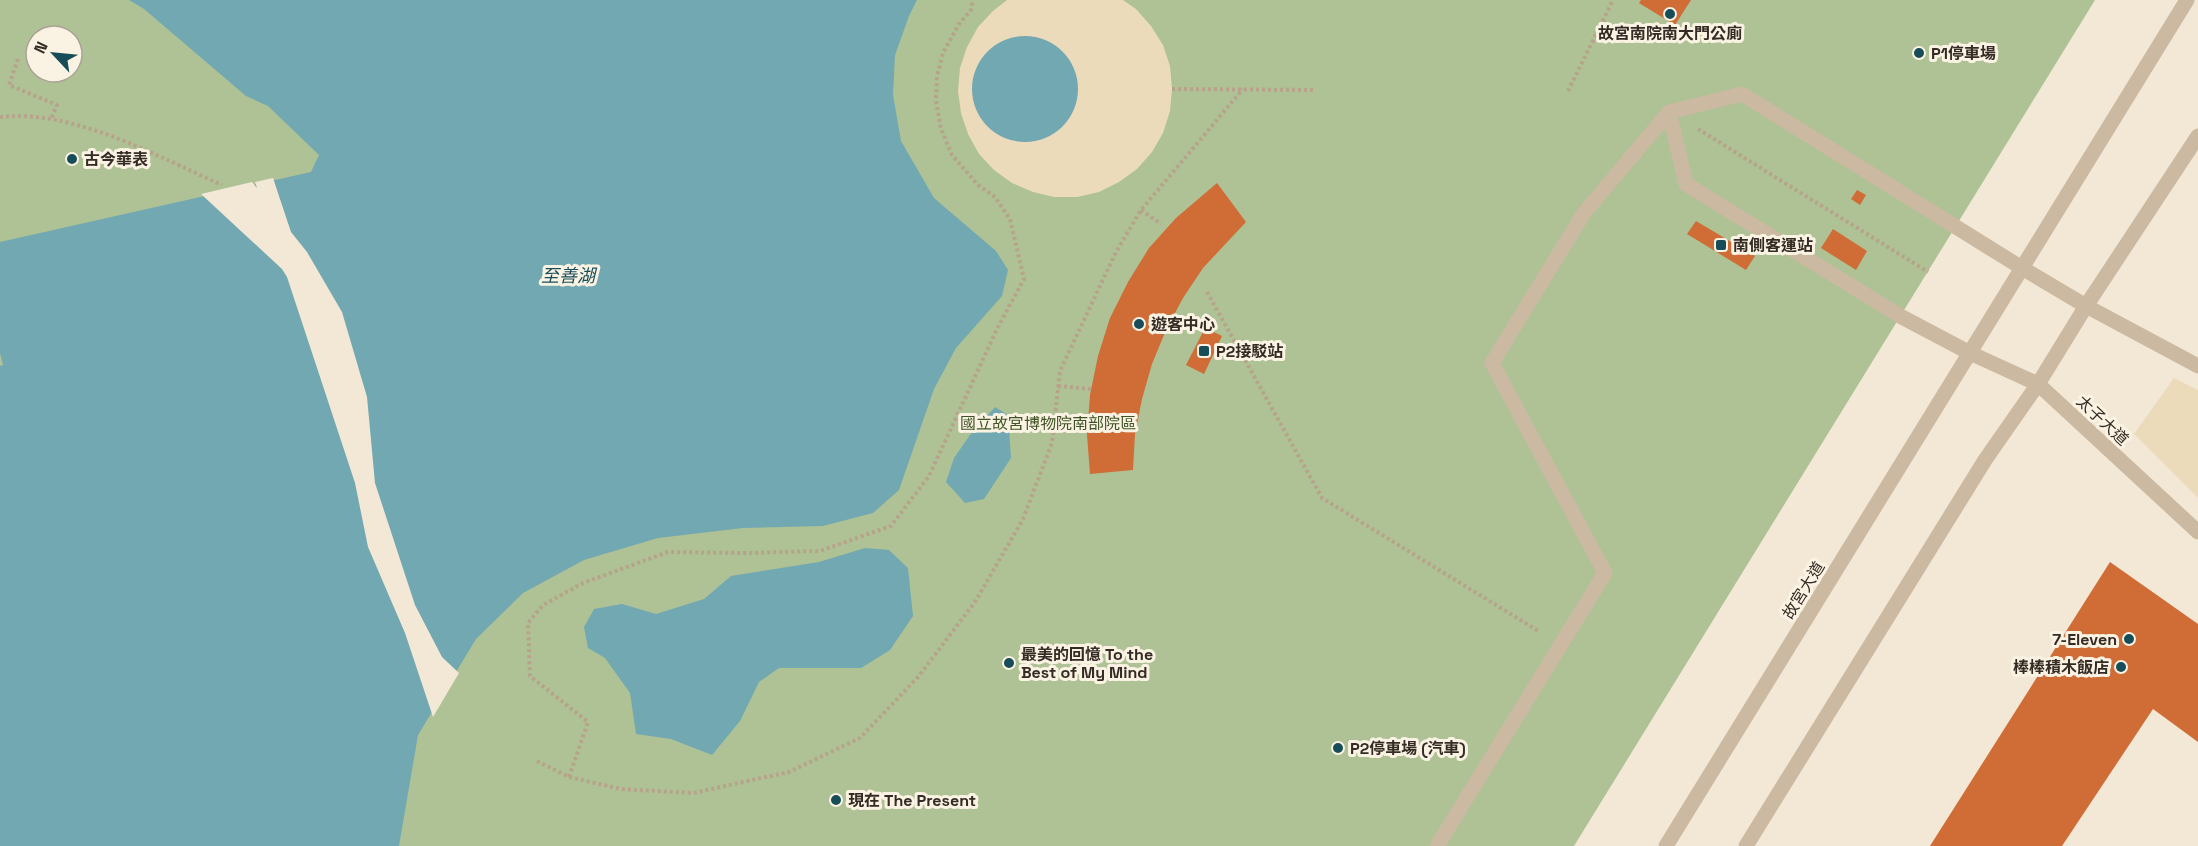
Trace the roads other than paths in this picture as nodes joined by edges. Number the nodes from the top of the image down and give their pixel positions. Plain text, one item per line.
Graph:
1 (2187, 0) edge
2 (1669, 112) junction
3 (2198, 136) edge
4 (2022, 268) junction
5 (2086, 306) junction
6 (1970, 353) junction
7 (2198, 366) edge
8 (2038, 384) junction
9 (2198, 532) edge
10 (1437, 846) edge
11 (1666, 846) edge
12 (1746, 846) edge

1 - 4 street, 故宮大道
2 - 4 street
2 - 6 street, 太子大道
2 - 10 street
3 - 5 street
4 - 5 street
4 - 6 street, 故宮大道
5 - 7 street
5 - 8 street
6 - 8 street, 太子大道
6 - 11 street, 故宮大道
8 - 9 street, 太子大道
8 - 12 street

